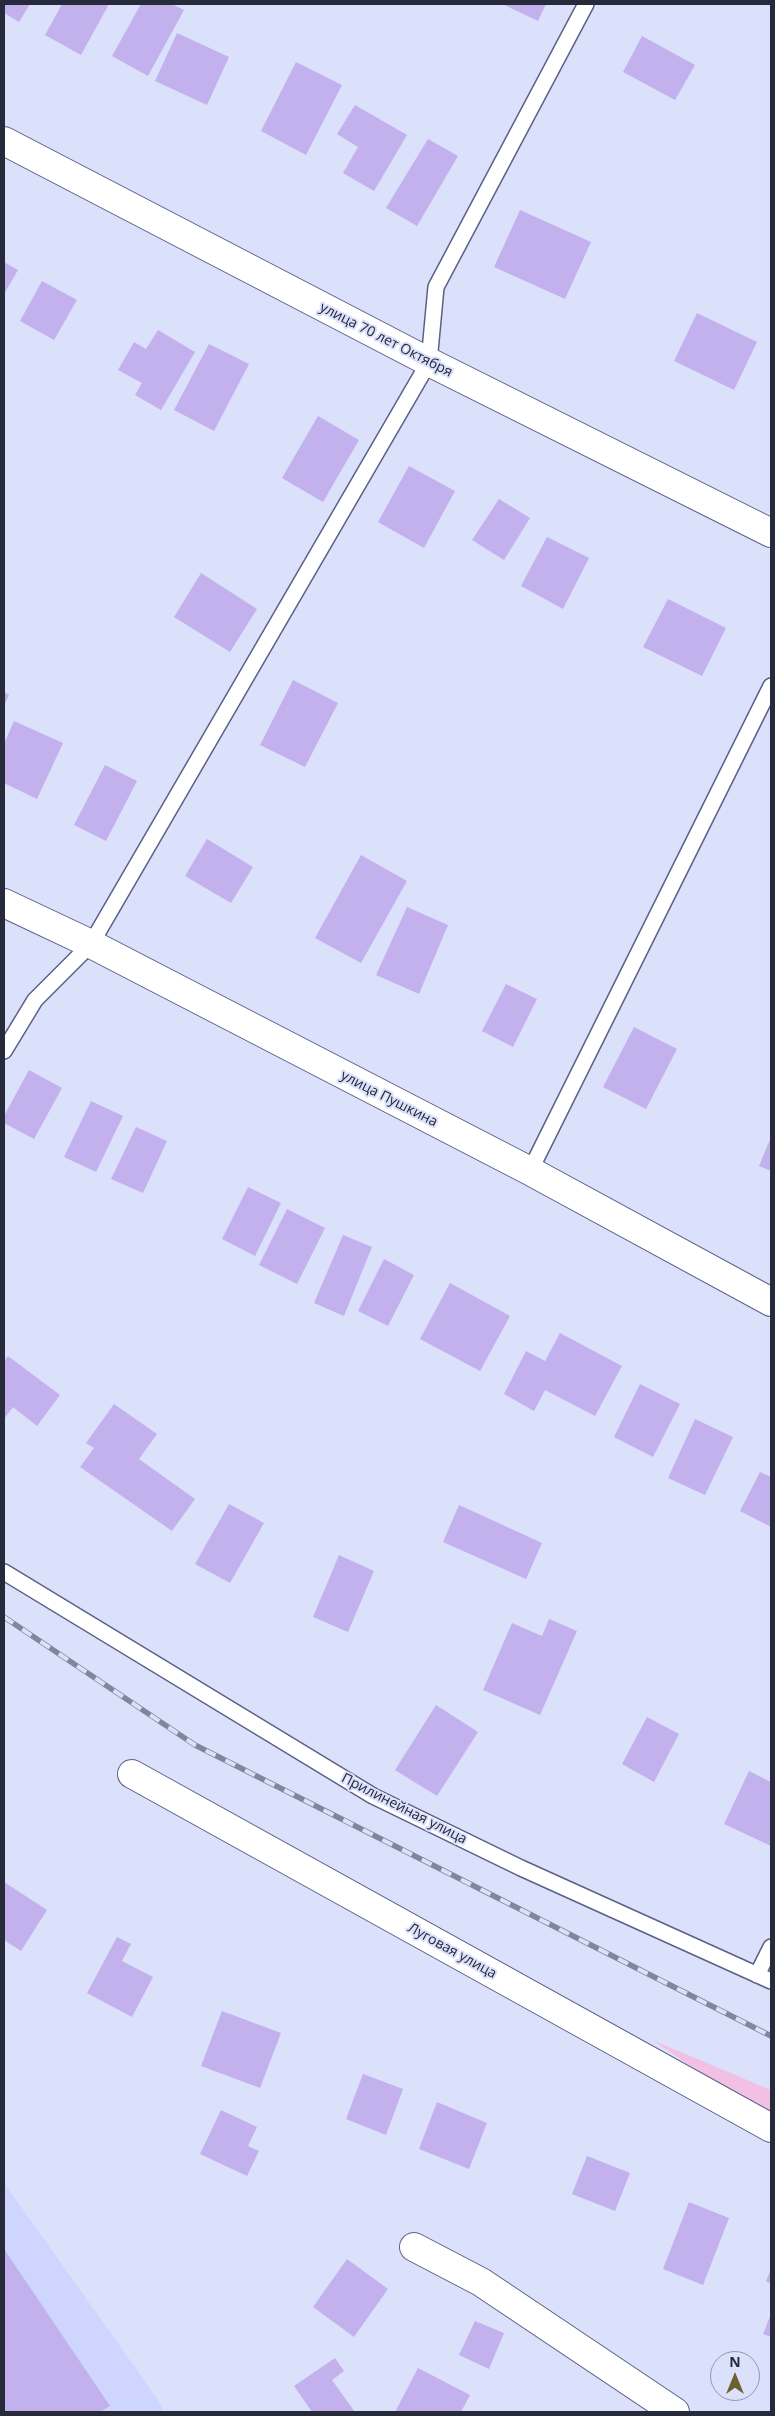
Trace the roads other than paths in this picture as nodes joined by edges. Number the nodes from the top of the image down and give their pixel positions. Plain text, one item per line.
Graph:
1 (586, 4) edge
2 (4, 141) edge
3 (429, 362) junction
4 (771, 533) edge
5 (771, 686) edge
6 (4, 902) edge
7 (90, 944) junction
8 (4, 1051) edge
9 (530, 1171) junction
10 (771, 1302) edge
11 (4, 1572) edge
12 (132, 1774) dead end
13 (771, 1947) edge
14 (757, 1975) junction
15 (771, 1981) edge
16 (771, 2128) edge
17 (414, 2247) dead end
18 (676, 2412) edge

1 - 3 lane
2 - 3 street, улица 70 лет Октября
3 - 4 street, улица 70 лет Октября
3 - 7 lane
5 - 9 lane
6 - 7 street, улица Пушкина
7 - 8 lane
7 - 9 street, улица Пушкина
9 - 10 street, улица Пушкина
11 - 14 lane, Прилинейная улица
12 - 16 street, Луговая улица
13 - 14 lane
14 - 15 lane, Прилинейная улица
17 - 18 street

